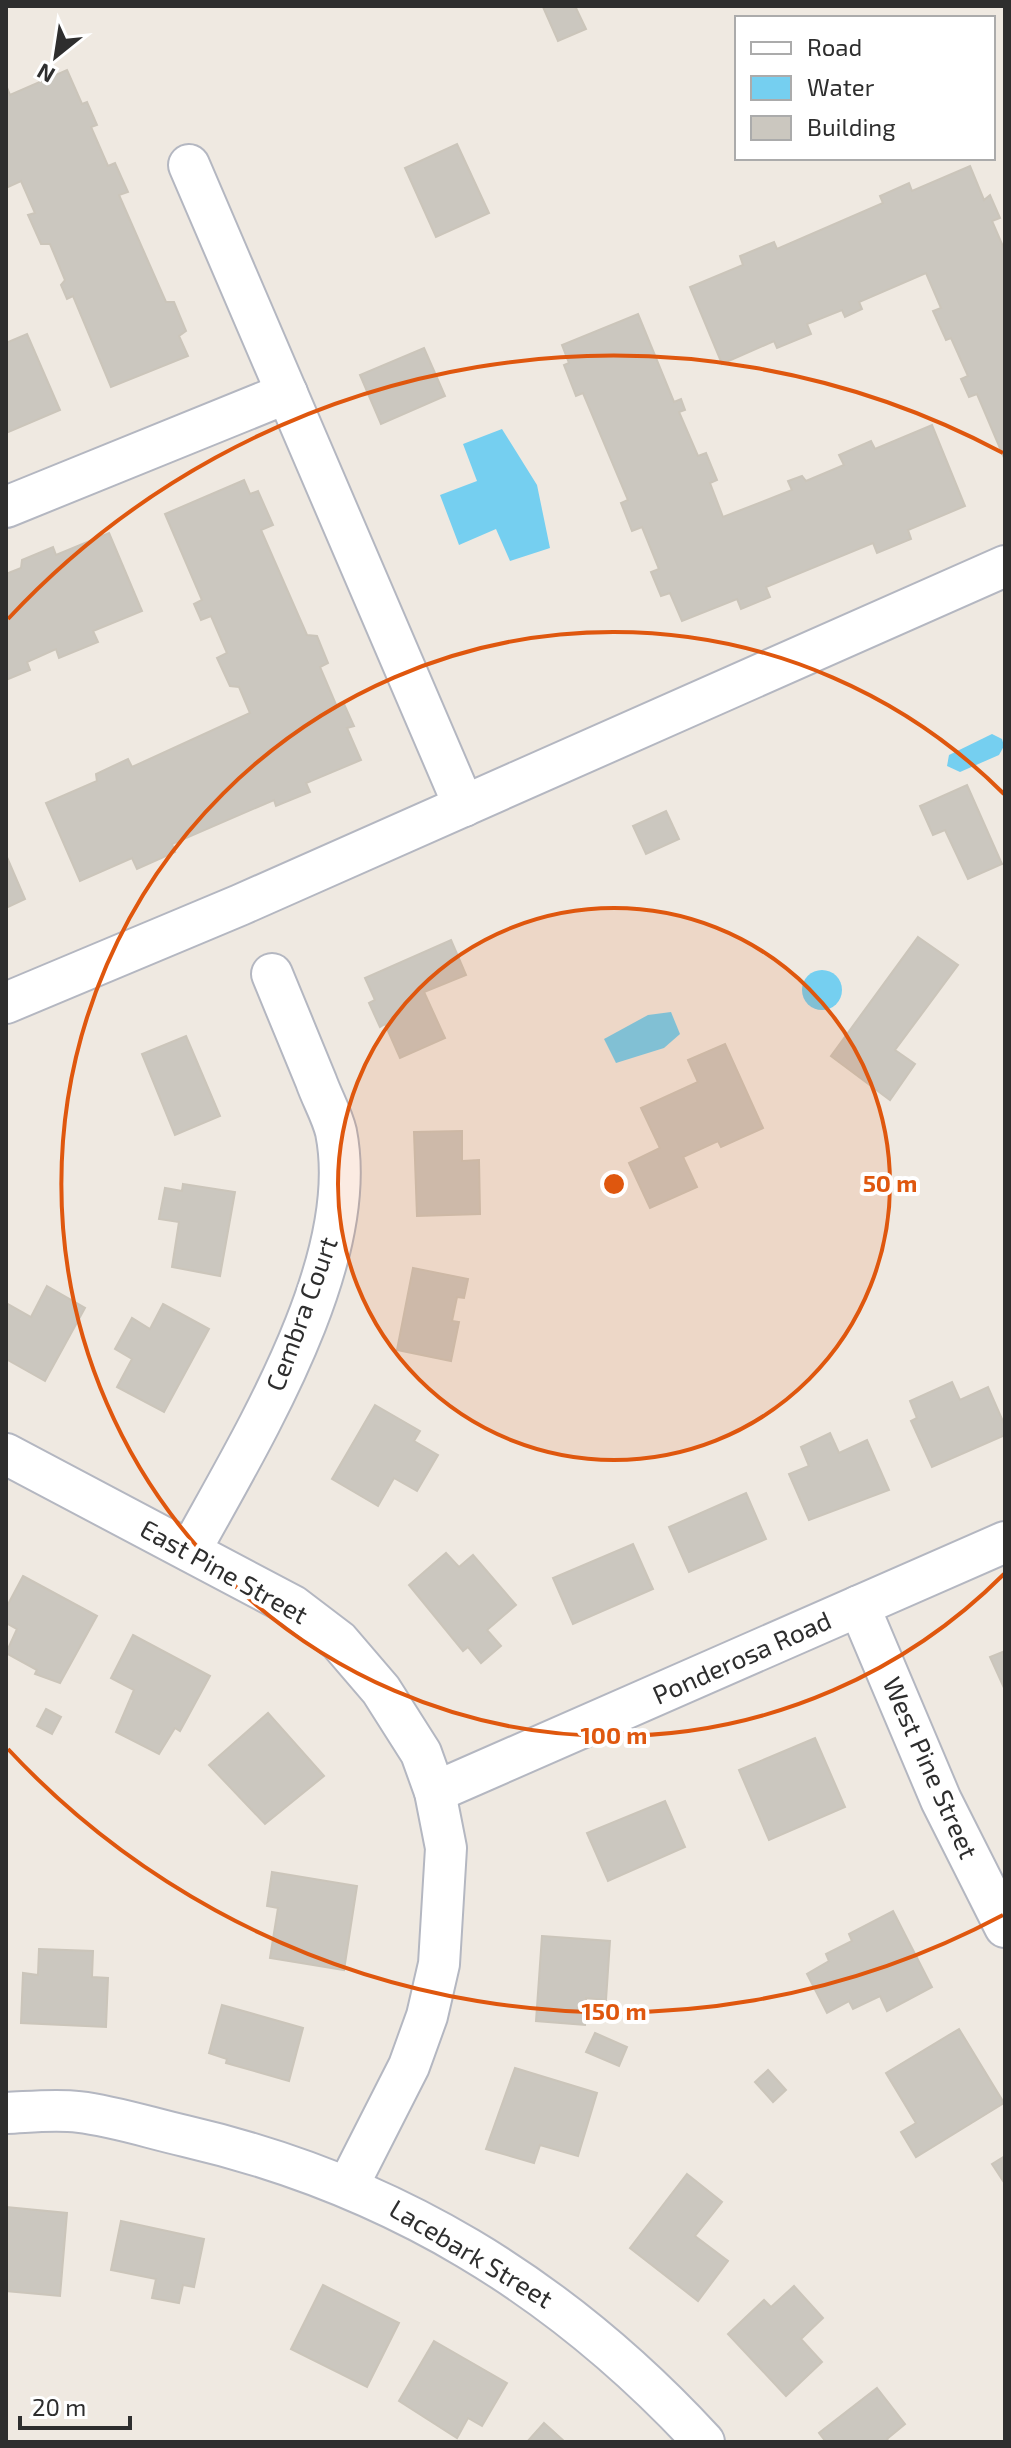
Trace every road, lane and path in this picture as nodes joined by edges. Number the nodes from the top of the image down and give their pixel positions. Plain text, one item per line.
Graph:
1 (189, 165) dead end
2 (287, 393) junction
3 (6, 507) edge
4 (1005, 566) edge
5 (464, 806) junction
6 (272, 974) dead end
7 (6, 1003) edge
8 (6, 1454) edge
9 (1005, 1542) edge
10 (190, 1551) junction
11 (859, 1606) junction
12 (435, 1792) junction
13 (1005, 1927) edge
14 (6, 2113) edge
15 (348, 2186) junction
16 (704, 2442) edge

1 - 2 street
2 - 3 street
2 - 5 street
4 - 5 street
5 - 7 street
6 - 10 street, Cembra Court
8 - 10 street, East Pine Street
9 - 11 street, Ponderosa Road
10 - 12 street, East Pine Street
11 - 12 street, Ponderosa Road
11 - 13 street, West Pine Street
12 - 15 street, East Pine Street
14 - 15 street, Lacebark Street
15 - 16 street, Lacebark Street

